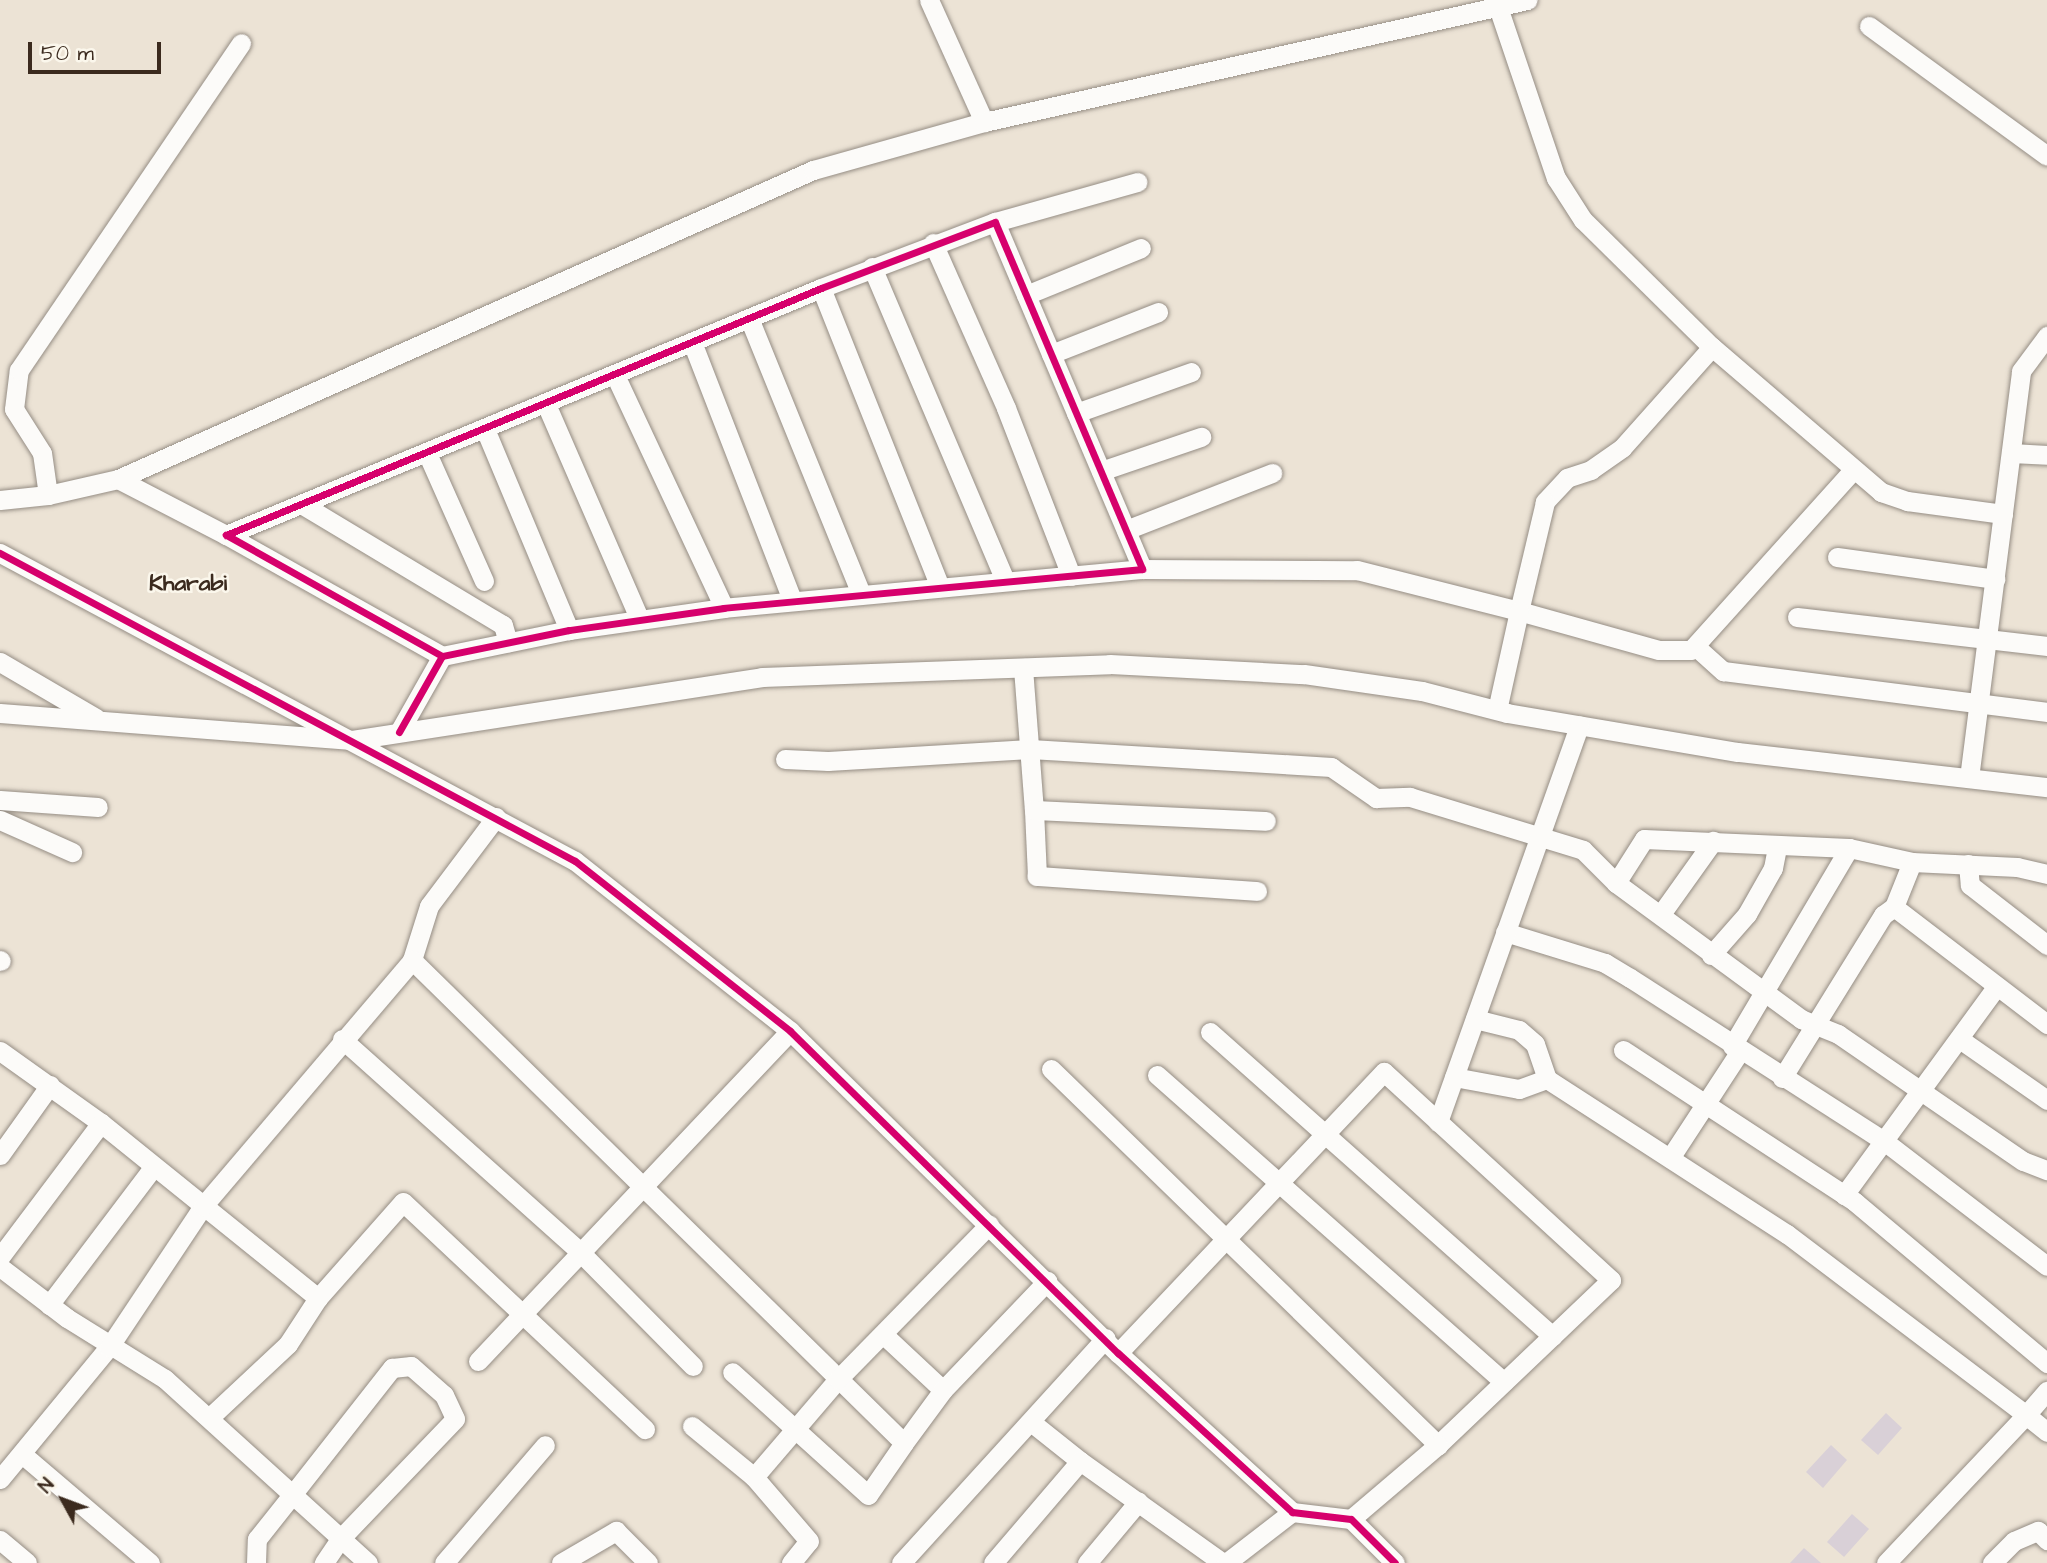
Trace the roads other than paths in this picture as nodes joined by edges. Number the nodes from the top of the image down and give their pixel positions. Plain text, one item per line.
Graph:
1 (929, 0) edge
2 (1527, 0) edge
3 (1497, 7) junction
4 (1869, 26) dead end
5 (242, 43) dead end
6 (984, 122) junction
7 (2047, 156) edge
8 (1137, 182) dead end
9 (995, 222) junction
10 (932, 244) junction
11 (1141, 248) dead end
12 (872, 267) junction
13 (821, 288) junction
14 (1026, 295) junction
15 (1158, 312) dead end
16 (749, 318) junction
17 (2047, 336) edge
18 (692, 342) junction
19 (1712, 347) junction
20 (1051, 354) junction
21 (1191, 372) dead end
22 (615, 375) junction
23 (546, 404) junction
24 (1076, 413) junction
25 (485, 429) junction
26 (1201, 437) dead end
27 (427, 453) junction
28 (2011, 453) junction
29 (2047, 455) edge
30 (1101, 471) junction
31 (1852, 471) junction
32 (1272, 472) dead end
33 (118, 479) junction
34 (48, 495) junction
35 (0, 500) edge
36 (303, 505) junction
37 (2003, 514) junction
38 (1126, 530) junction
39 (226, 535) junction
40 (0, 553) edge
41 (1837, 557) dead end
42 (1143, 569) junction
43 (1071, 576) junction
44 (1995, 579) junction
45 (1005, 580) junction
46 (484, 581) dead end
47 (940, 587) junction
48 (861, 594) junction
49 (792, 600) junction
50 (723, 608) junction
51 (1519, 611) junction
52 (639, 618) junction
53 (1797, 618) dead end
54 (569, 630) junction
55 (508, 642) junction
56 (1987, 642) junction
57 (1695, 646) junction
58 (2047, 646) edge
59 (442, 656) junction
60 (0, 663) edge
61 (1023, 668) junction
62 (1979, 705) junction
63 (1497, 710) junction
64 (2047, 712) edge
65 (0, 713) edge
66 (100, 721) junction
67 (1578, 725) junction
68 (399, 732) junction
69 (352, 740) junction
70 (1030, 749) junction
71 (785, 759) dead end
72 (1969, 778) junction
73 (2047, 787) edge
74 (0, 800) edge
75 (97, 807) dead end
76 (1034, 810) junction
77 (496, 817) junction
78 (0, 820) edge
79 (1266, 821) dead end
80 (1539, 836) junction
81 (1713, 841) junction
82 (1777, 848) junction
83 (1849, 848) junction
84 (72, 852) dead end
85 (1912, 862) junction
86 (1968, 864) junction
87 (2047, 874) edge
88 (1616, 883) junction
89 (1257, 891) dead end
90 (1894, 907) junction
91 (1661, 914) junction
92 (1505, 932) junction
93 (2047, 945) edge
94 (1711, 955) junction
95 (412, 960) junction
96 (1995, 989) junction
97 (1765, 993) junction
98 (1475, 1019) junction
99 (2047, 1024) edge
100 (1817, 1025) junction
101 (790, 1031) junction
102 (1210, 1032) dead end
103 (342, 1039) junction
104 (1961, 1040) junction
105 (1736, 1048) junction
106 (1623, 1050) dead end
107 (0, 1051) edge
108 (1051, 1069) dead end
109 (1157, 1075) dead end
110 (1454, 1077) junction
111 (1782, 1078) junction
112 (1548, 1079) junction
113 (50, 1085) junction
114 (1922, 1091) junction
115 (2047, 1100) edge
116 (1704, 1105) junction
117 (1438, 1122) junction
118 (101, 1123) junction
119 (1325, 1135) junction
120 (1884, 1141) junction
121 (0, 1155) edge
122 (1670, 1158) junction
123 (155, 1166) junction
124 (2047, 1170) edge
125 (1279, 1183) junction
126 (640, 1188) junction
127 (1844, 1195) junction
128 (203, 1206) junction
129 (989, 1225) junction
130 (1226, 1239) junction
131 (581, 1253) junction
132 (0, 1257) edge
133 (2047, 1266) edge
134 (0, 1267) edge
135 (1047, 1281) junction
136 (318, 1298) junction
137 (49, 1305) junction
138 (522, 1316) junction
139 (885, 1336) junction
140 (1552, 1336) junction
141 (1112, 1345) junction
142 (109, 1347) junction
143 (478, 1361) dead end
144 (2047, 1363) edge
145 (692, 1366) dead end
146 (732, 1372) dead end
147 (838, 1379) junction
148 (1504, 1382) junction
149 (943, 1390) junction
150 (2047, 1391) edge
151 (2026, 1415) junction
152 (209, 1419) junction
153 (1031, 1422) junction
154 (692, 1426) dead end
155 (797, 1426) junction
156 (645, 1429) dead end
157 (2047, 1432) edge
158 (904, 1443) junction
159 (545, 1445) dead end
160 (1438, 1445) junction
161 (22, 1454) junction
162 (1080, 1461) junction
163 (754, 1477) junction
164 (0, 1479) edge
165 (292, 1495) junction
166 (1138, 1502) junction
167 (1292, 1512) junction
168 (1351, 1519) junction
169 (0, 1539) edge
170 (340, 1539) junction
171 (2047, 1540) edge
172 (1090, 1562) edge
173 (27, 1563) edge
174 (150, 1563) edge
175 (256, 1563) edge
176 (324, 1563) edge
177 (368, 1563) edge
178 (444, 1563) edge
179 (561, 1563) edge
180 (648, 1563) edge
181 (791, 1563) edge
182 (901, 1563) edge
183 (993, 1563) edge
184 (1224, 1563) edge
185 (1395, 1563) edge
186 (1886, 1563) edge
187 (1992, 1563) edge

1 - 6 street
2 - 3 street
3 - 6 street
3 - 19 street
4 - 7 street
5 - 34 street
6 - 33 street
8 - 9 street
9 - 10 street
9 - 14 street
10 - 12 street
10 - 43 street
11 - 14 street
12 - 13 street
12 - 45 street
13 - 16 street
13 - 47 street
14 - 20 street
15 - 20 street
16 - 18 street
16 - 48 street
17 - 28 street
18 - 22 street
18 - 49 street
19 - 31 street
19 - 51 street
20 - 24 street
21 - 24 street
22 - 23 street
22 - 50 street
23 - 25 street
23 - 52 street
24 - 30 street
25 - 27 street
25 - 54 street
26 - 30 street
27 - 36 street
27 - 46 street
28 - 29 street
28 - 37 street
30 - 38 street
31 - 37 street
31 - 57 street
32 - 38 street
33 - 34 street
33 - 39 street
34 - 35 street
36 - 39 street
36 - 55 street
37 - 44 street
38 - 42 street
39 - 59 street
40 - 69 street
41 - 44 street
42 - 43 street
42 - 51 street
43 - 45 street
44 - 56 street
45 - 47 street
47 - 48 street
48 - 49 street
49 - 50 street
50 - 52 street
51 - 57 street
51 - 63 street
52 - 54 street
53 - 56 street
54 - 55 street
55 - 59 street
56 - 58 street
56 - 62 street
57 - 62 street
59 - 68 street
60 - 66 street
61 - 63 street
61 - 68 street
61 - 70 street
62 - 64 street
62 - 72 street
63 - 67 street
65 - 66 street
66 - 69 street
67 - 72 street
67 - 80 street
68 - 69 street
69 - 77 street
70 - 71 street
70 - 76 street
70 - 80 street
72 - 73 street
74 - 75 street
76 - 79 street
76 - 89 street
77 - 95 street
77 - 101 street
78 - 84 street
80 - 88 street
80 - 92 street
81 - 82 street
81 - 88 street
81 - 91 street
82 - 83 street
82 - 94 street
83 - 85 street
83 - 97 street
85 - 86 street
85 - 90 street
86 - 87 street
86 - 93 street
88 - 91 street
90 - 96 street
90 - 100 street
91 - 94 street
92 - 98 street
92 - 105 street
94 - 97 street
95 - 103 street
95 - 126 street
96 - 99 street
96 - 104 street
97 - 100 street
97 - 105 street
98 - 110 street
98 - 112 street
100 - 111 street
100 - 114 street
101 - 126 street
101 - 129 street
102 - 119 street
103 - 128 street
103 - 131 street
104 - 114 street
104 - 115 street
105 - 111 street
105 - 116 street
106 - 116 street
107 - 113 street
108 - 130 street
109 - 125 street
110 - 112 street
110 - 117 street
111 - 120 street
112 - 122 street
113 - 118 street
113 - 121 street
114 - 120 street
114 - 124 street
116 - 122 street
116 - 127 street
117 - 119 street
117 - 140 street
118 - 123 street
118 - 132 street
119 - 125 street
119 - 140 street
120 - 127 street
120 - 133 street
122 - 151 street
123 - 128 street
123 - 137 street
125 - 130 street
125 - 148 street
126 - 131 street
126 - 147 street
127 - 144 street
128 - 136 street
128 - 142 street
129 - 135 street
129 - 139 street
130 - 141 street
130 - 160 street
131 - 138 street
131 - 145 street
134 - 137 street
135 - 141 street
135 - 149 street
136 - 138 street
136 - 152 street
137 - 142 street
138 - 143 street
138 - 156 street
139 - 147 street
139 - 149 street
140 - 148 street
141 - 153 street
141 - 167 street
142 - 152 street
142 - 161 street
146 - 155 street
147 - 155 street
147 - 158 street
148 - 160 street
149 - 158 street
150 - 151 street
151 - 157 street
151 - 186 street
152 - 165 street
153 - 162 street
153 - 182 street
154 - 163 street
155 - 158 street
155 - 163 street
159 - 178 street
160 - 168 street
161 - 164 street
161 - 174 street
162 - 166 street
162 - 183 street
163 - 181 street
165 - 170 street
165 - 170 street
165 - 175 street
166 - 172 street
166 - 184 street
167 - 168 street
167 - 184 street
168 - 185 street
169 - 173 street
170 - 176 street
170 - 177 street
171 - 187 street
179 - 180 street

